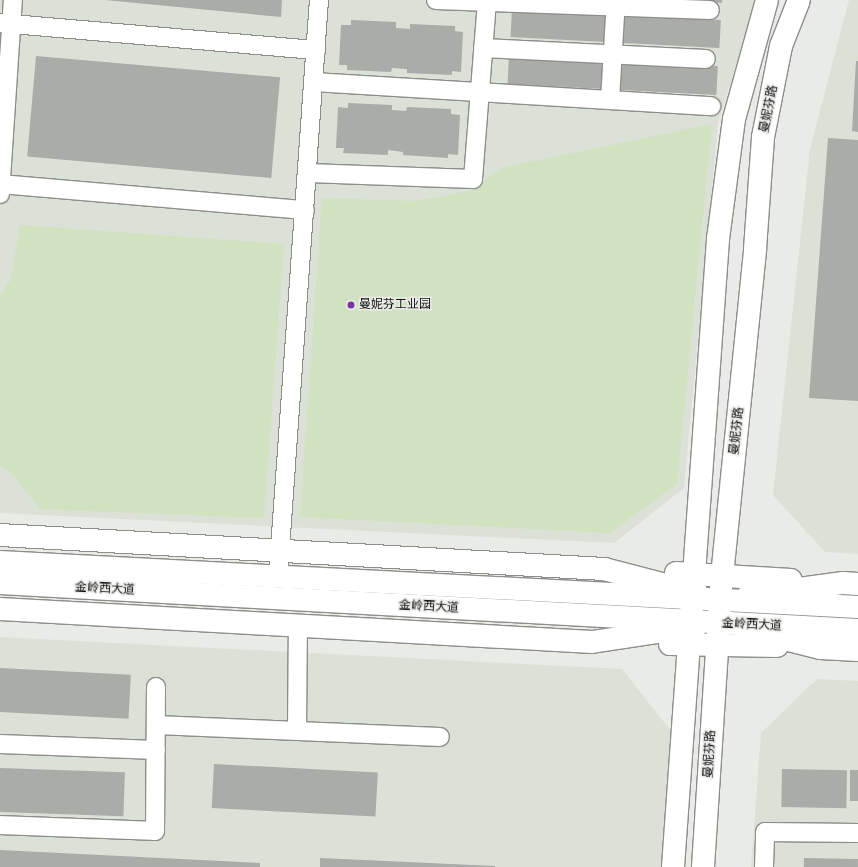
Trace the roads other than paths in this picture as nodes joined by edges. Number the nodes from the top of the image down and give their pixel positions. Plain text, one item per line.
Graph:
1 (13, 0) edge
2 (319, 0) edge
3 (436, 0) edge
4 (767, 0) edge
5 (799, 0) edge
6 (487, 2) edge
7 (615, 4) edge
8 (710, 10) dead end
9 (6, 24) edge
10 (483, 48) junction
11 (316, 50) junction
12 (613, 54) junction
13 (706, 59) dead end
14 (314, 82) junction
15 (480, 92) junction
16 (610, 100) junction
17 (711, 106) dead end
18 (308, 172) junction
19 (0, 187) edge
20 (306, 210) junction
21 (5, 532) edge
22 (281, 551) junction
23 (0, 562) edge
24 (722, 576) junction
25 (278, 577) junction
26 (0, 583) edge
27 (850, 584) edge
28 (693, 588) junction
29 (720, 600) junction
30 (858, 607) edge
31 (0, 609) edge
32 (718, 623) junction
33 (298, 626) junction
34 (858, 630) edge
35 (690, 631) junction
36 (717, 645) junction
37 (820, 648) junction
38 (858, 650) edge
39 (156, 688) dead end
40 (156, 725) junction
41 (297, 730) junction
42 (440, 737) dead end
43 (0, 744) edge
44 (156, 750) junction
45 (0, 825) edge
46 (858, 833) edge
47 (673, 867) edge
48 (703, 867) edge
49 (764, 867) edge

1 - 9 street
2 - 11 street
3 - 6 street
4 - 28 main road
5 - 24 main road, 曼妮芬路
6 - 7 street
6 - 10 street
7 - 8 street
7 - 12 street
9 - 11 street
9 - 19 street
10 - 12 street
10 - 15 street
11 - 14 street
12 - 13 street
12 - 16 street
14 - 15 street
14 - 18 street
15 - 16 street
15 - 18 street
16 - 17 street
18 - 20 street
19 - 20 street
20 - 22 street
21 - 22 main road
22 - 25 street
22 - 28 main road
23 - 25 main road, 金岭西大道
24 - 27 main road
24 - 28 main road
24 - 29 main road, 曼妮芬路
25 - 28 main road, 金岭西大道
26 - 35 main road, 金岭西大道
27 - 29 main road
28 - 29 main road, 金岭西大道
28 - 35 main road
29 - 30 main road, 金岭西大道
29 - 32 main road, 曼妮芬路
31 - 33 main road
32 - 34 main road, 金岭西大道
32 - 35 main road, 金岭西大道
32 - 36 main road, 曼妮芬路
32 - 37 main road
33 - 35 main road
33 - 41 street
35 - 36 main road
35 - 47 main road
36 - 37 main road
36 - 48 main road, 曼妮芬路
37 - 38 main road
39 - 40 street
40 - 41 street
40 - 44 street
41 - 42 street
43 - 44 street
44 - 45 street
46 - 49 street

